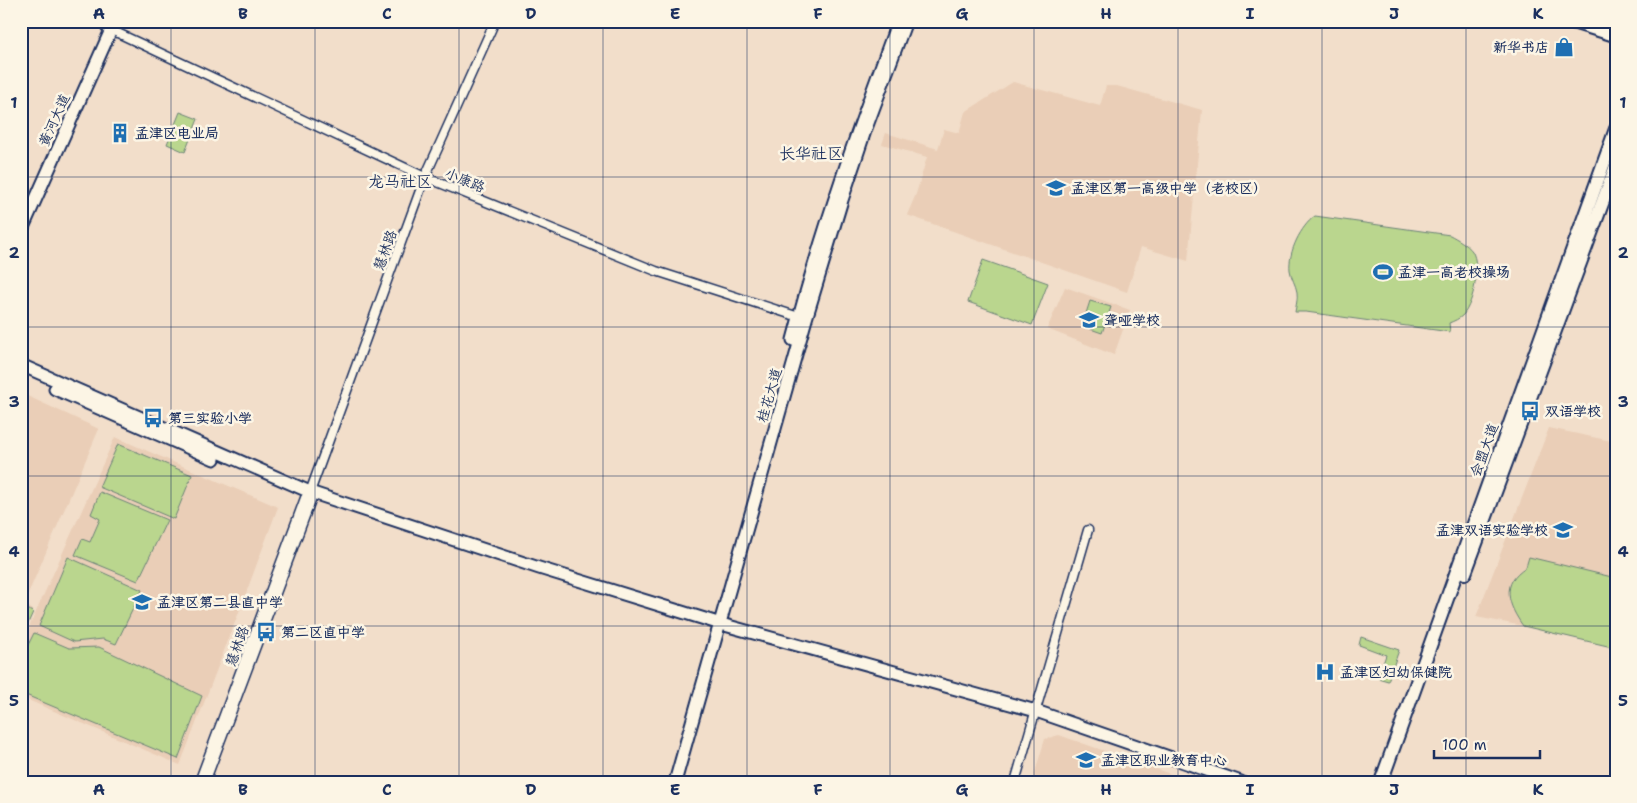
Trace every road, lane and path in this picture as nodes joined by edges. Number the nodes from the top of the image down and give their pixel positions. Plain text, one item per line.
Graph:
1 (495, 21) edge
2 (898, 21) edge
3 (906, 21) edge
4 (1568, 21) edge
5 (1584, 21) edge
6 (109, 23) edge
7 (1616, 31) edge
8 (1616, 36) edge
9 (1616, 129) edge
10 (1616, 166) edge
11 (425, 177) junction
12 (21, 214) edge
13 (21, 232) edge
14 (799, 317) junction
15 (21, 365) edge
16 (21, 374) edge
17 (309, 497) junction
18 (1088, 530) dead end
19 (717, 626) junction
20 (1035, 714) junction
21 (199, 782) edge
22 (205, 782) edge
23 (668, 782) edge
24 (675, 782) edge
25 (1015, 782) edge
26 (1222, 782) edge
27 (1240, 782) edge
28 (1381, 782) edge
29 (1389, 782) edge

1 - 11 street, 慧林路
2 - 14 main road, 桂花大道
3 - 19 main road, 桂花大道
4 - 8 main road
5 - 7 main road
6 - 11 street, 小康路
6 - 12 main road, 黄河大道
6 - 13 main road, 黄河大道
9 - 28 main road, 会盟大道
10 - 29 main road, 会盟大道
11 - 14 street, 小康路
11 - 17 street, 慧林路
14 - 19 main road, 桂花大道
15 - 17 main road
16 - 17 main road
17 - 19 main road
17 - 21 street, 慧林路
17 - 22 street, 慧林路
18 - 20 street
19 - 20 main road
19 - 23 main road, 桂花大道
19 - 24 main road, 桂花大道
20 - 25 street
20 - 26 main road
20 - 27 main road

